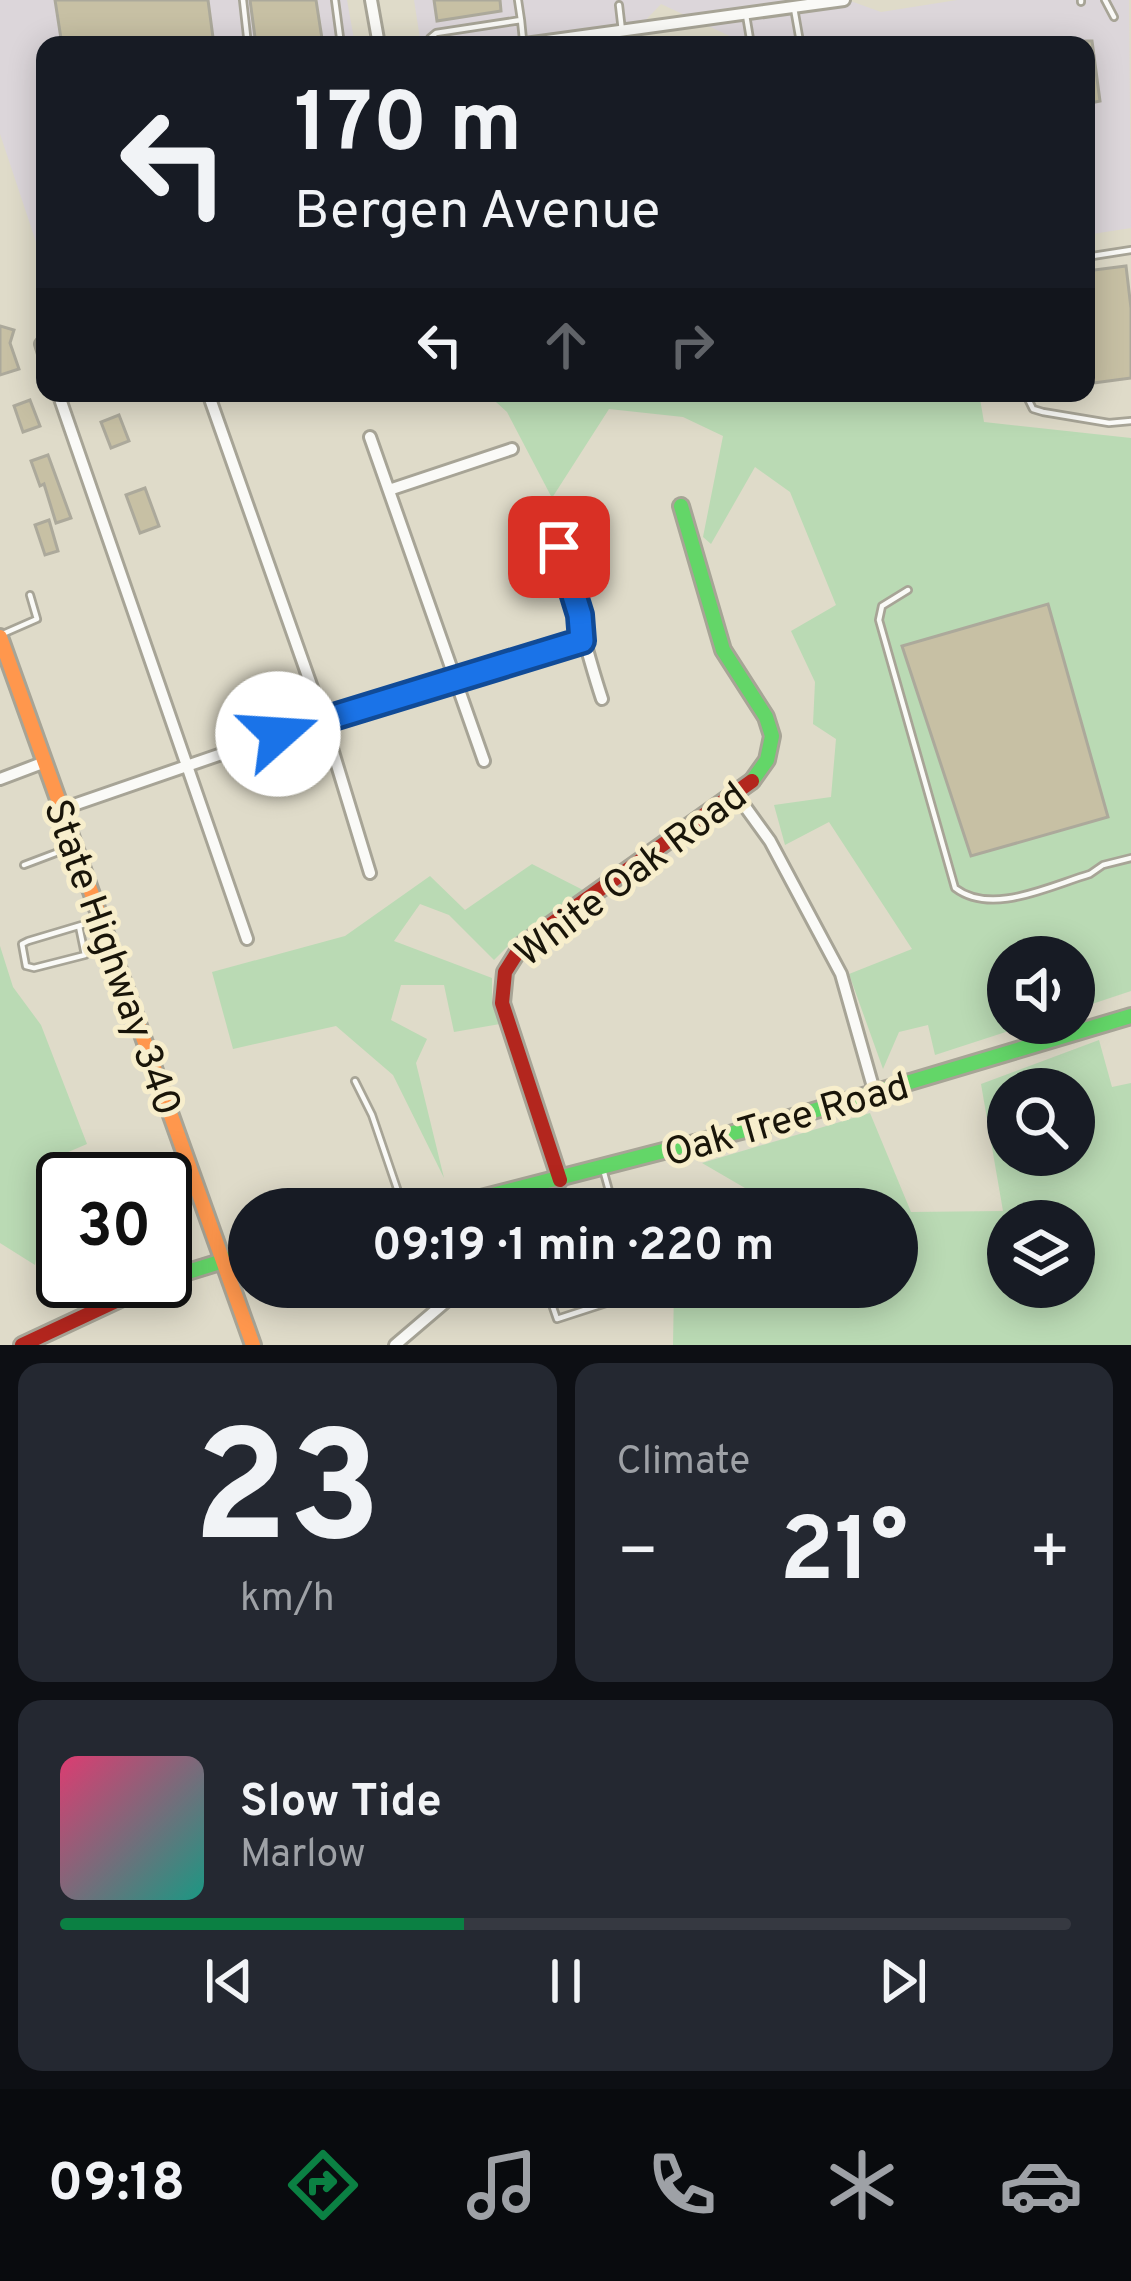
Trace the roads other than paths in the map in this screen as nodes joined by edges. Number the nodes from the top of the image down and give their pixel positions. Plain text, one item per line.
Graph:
1 (243, 0) edge
2 (335, 0) edge
3 (371, 0) edge
4 (518, 0) edge
5 (844, 0) edge
6 (1106, 0) edge
7 (811, 3) edge
8 (619, 4) dead end
9 (794, 8) junction
10 (746, 14) junction
11 (1114, 17) dead end
12 (520, 20) junction
13 (622, 31) junction
14 (247, 36) edge
15 (340, 36) edge
16 (377, 36) edge
17 (432, 36) edge
18 (520, 36) edge
19 (604, 36) edge
20 (750, 36) edge
21 (799, 36) edge
22 (1131, 250) edge
23 (1095, 256) edge
24 (61, 402) edge
25 (211, 402) edge
26 (1030, 402) edge
27 (1131, 421) edge
28 (370, 437) dead end
29 (512, 448) dead end
30 (389, 490) junction
31 (681, 506) dead end
32 (559, 547) dead end
33 (908, 590) dead end
34 (30, 595) dead end
35 (0, 636) edge
36 (582, 641) junction
37 (456, 679) junction
38 (602, 698) dead end
39 (323, 718) junction
40 (484, 761) dead end
41 (44, 762) junction
42 (189, 765) junction
43 (0, 779) edge
44 (736, 794) junction
45 (62, 809) junction
46 (75, 846) junction
47 (1131, 858) edge
48 (24, 865) dead end
49 (370, 873) dead end
50 (101, 919) junction
51 (79, 926) junction
52 (247, 939) dead end
53 (1131, 1016) edge
54 (355, 1081) dead end
55 (875, 1094) junction
56 (603, 1169) junction
57 (560, 1180) junction
58 (397, 1188) edge
59 (529, 1188) edge
60 (608, 1188) edge
61 (228, 1258) edge
62 (222, 1259) junction
63 (192, 1270) edge
64 (102, 1308) edge
65 (438, 1308) edge
66 (553, 1308) edge
67 (591, 1308) edge
68 (22, 1345) edge
69 (253, 1345) edge
70 (395, 1345) edge

1 - 14 lane
2 - 15 lane
3 - 16 street
4 - 12 lane
5 - 7 street
6 - 11 lane
7 - 9 street
8 - 13 lane
9 - 10 street
9 - 21 lane
10 - 13 street
10 - 20 lane
12 - 17 lane
12 - 18 lane
13 - 19 street
22 - 23 lane
24 - 42 street
25 - 39 street
26 - 27 lane
28 - 30 street
29 - 30 street
30 - 37 street
31 - 44 street, White Oak Road
32 - 36 street
33 - 47 lane
34 - 35 lane
35 - 41 street, State Highway 340
36 - 37 street
36 - 38 street
37 - 39 street
37 - 40 street
39 - 42 street
39 - 49 street
41 - 43 street
41 - 45 street, State Highway 340
42 - 45 street
42 - 52 street
44 - 55 street
44 - 57 street, White Oak Road
45 - 46 street, State Highway 340
46 - 48 lane
46 - 50 street, State Highway 340
50 - 51 lane
50 - 62 street, State Highway 340
51 - 51 lane
53 - 55 street, Oak Tree Road
54 - 58 lane
55 - 56 street, Oak Tree Road
56 - 57 street, Oak Tree Road
56 - 60 lane
57 - 59 street, Oak Tree Road
61 - 62 street
62 - 63 street
62 - 69 street, State Highway 340
64 - 68 street
65 - 70 street
66 - 67 lane

